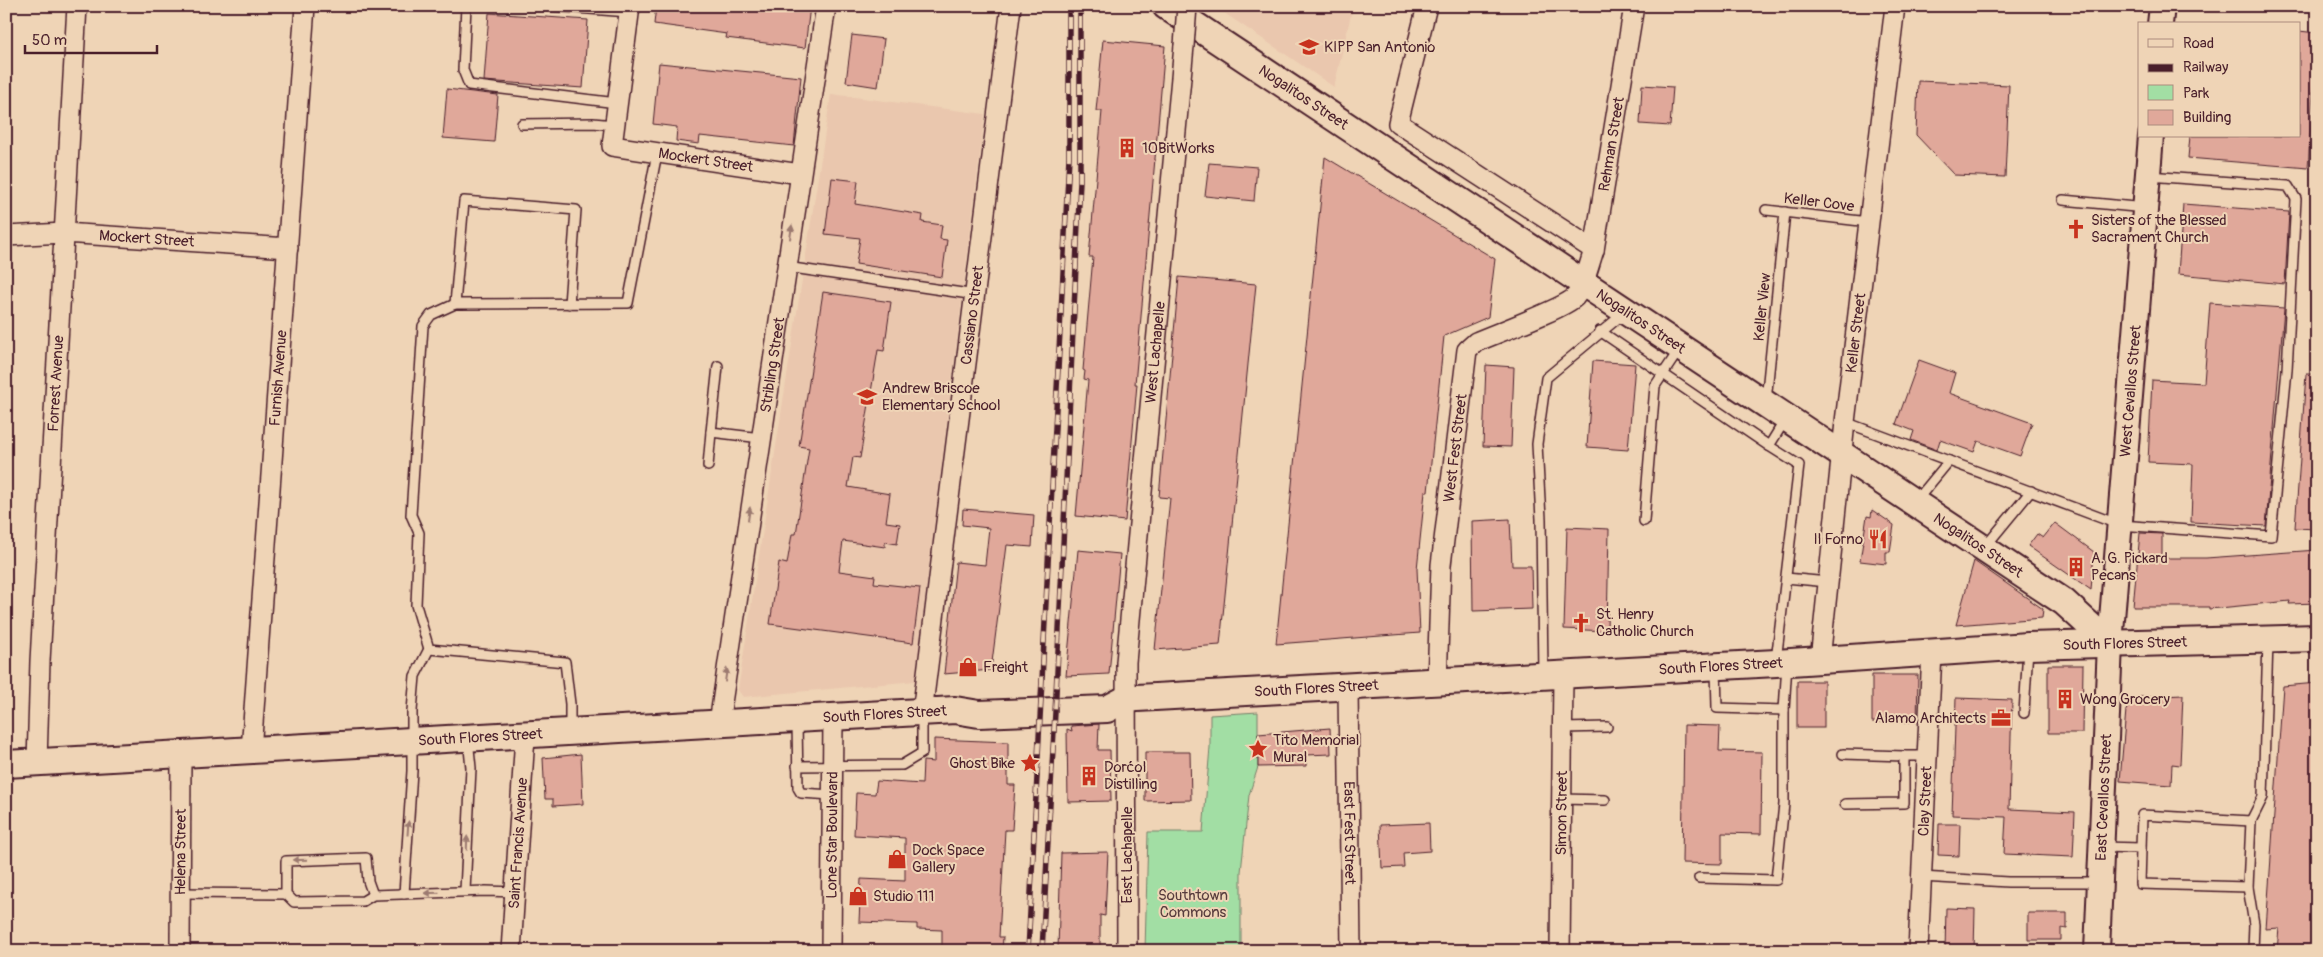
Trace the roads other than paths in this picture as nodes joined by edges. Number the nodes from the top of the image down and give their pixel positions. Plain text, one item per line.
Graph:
1 (77, 6) edge
2 (305, 6) edge
3 (466, 6) edge
4 (549, 6) edge
5 (826, 6) edge
6 (1012, 6) edge
7 (1166, 6) edge
8 (1188, 6) edge
9 (1427, 6) edge
10 (1634, 6) edge
11 (1894, 6) edge
12 (2162, 6) edge
13 (629, 9) edge
14 (2160, 22) edge
15 (617, 102) junction
16 (522, 124) dead end
17 (614, 125) junction
18 (2151, 138) edge
19 (657, 153) junction
20 (800, 174) junction
21 (2148, 176) junction
22 (2063, 200) dead end
23 (2146, 208) junction
24 (1766, 210) dead end
25 (1785, 212) junction
26 (1869, 222) junction
27 (64, 233) junction
28 (6, 236) edge
29 (288, 248) junction
30 (1594, 250) junction
31 (786, 267) junction
32 (1583, 282) junction
33 (976, 295) junction
34 (455, 304) junction
35 (569, 304) junction
36 (1626, 312) junction
37 (1600, 331) junction
38 (1680, 348) junction
39 (718, 366) dead end
40 (1663, 372) junction
41 (1776, 410) junction
42 (1845, 422) junction
43 (711, 432) junction
44 (761, 438) junction
45 (1769, 446) junction
46 (1842, 454) junction
47 (1949, 461) junction
48 (708, 466) dead end
49 (2031, 492) junction
50 (1915, 502) junction
51 (1644, 521) dead end
52 (2120, 525) junction
53 (1984, 548) junction
54 (1786, 578) junction
55 (1828, 582) junction
56 (2317, 638) edge
57 (2268, 640) junction
58 (2110, 644) junction
59 (2028, 646) junction
60 (430, 649) junction
61 (1932, 652) junction
62 (1820, 660) junction
63 (1781, 663) junction
64 (1716, 666) junction
65 (1553, 676) junction
66 (1437, 683) junction
67 (1348, 687) junction
68 (1126, 699) junction
69 (1784, 710) junction
70 (922, 712) junction
71 (2024, 713) dead end
72 (833, 718) junction
73 (797, 720) junction
74 (719, 723) junction
75 (1607, 727) dead end
76 (1563, 728) junction
77 (570, 733) junction
78 (526, 736) junction
79 (468, 739) junction
80 (411, 742) junction
81 (251, 751) junction
82 (1843, 754) dead end
83 (181, 755) junction
84 (1904, 756) junction
85 (1927, 756) junction
86 (37, 762) junction
87 (6, 764) edge
88 (797, 766) junction
89 (833, 766) junction
90 (832, 795) junction
91 (1562, 799) junction
92 (1605, 800) dead end
93 (1845, 804) dead end
94 (2251, 821) junction
95 (2100, 847) junction
96 (2141, 848) junction
97 (1921, 877) junction
98 (1699, 878) dead end
99 (2100, 882) junction
100 (2248, 887) junction
101 (465, 891) junction
102 (515, 892) junction
103 (180, 894) junction
104 (286, 894) junction
105 (404, 894) junction
106 (373, 895) junction
107 (180, 951) edge
108 (511, 951) edge
109 (831, 951) edge
110 (1127, 951) edge
111 (1351, 951) edge
112 (1560, 951) edge
113 (1918, 951) edge
114 (2097, 951) edge
115 (2253, 951) edge

1 - 27 street, Forrest Avenue
2 - 29 street, Furnish Avenue
3 - 15 lane
4 - 13 lane
5 - 20 street, Stribling Street
6 - 33 street, Cassiano Street
7 - 32 main road, Nogalitos Street
8 - 68 street, West Lachapelle, bridge
9 - 30 street
10 - 30 street, Rehman Street
11 - 26 street, Keller Street
12 - 14 street
13 - 15 street
15 - 17 street
16 - 17 lane
17 - 19 street, Mockert Street
18 - 21 street, West Cevallos Street
19 - 20 street, Mockert Street
19 - 35 lane
31 -> 20 street, Stribling Street
21 - 23 street, West Cevallos Street
21 - 52 lane
22 - 23 lane
23 - 52 street, West Cevallos Street
24 - 25 lane, Keller Cove
25 - 26 lane, Keller Cove
25 - 41 lane, Keller View
26 - 42 street, Keller Street
27 - 28 street, Mockert Street
27 - 29 street, Mockert Street
27 - 86 street, Forrest Avenue
29 - 81 street, Furnish Avenue
30 - 32 street, Rehman Street
31 - 33 lane
31 - 44 street, Stribling Street
32 - 36 main road, Nogalitos Street
32 - 66 street, West Fest Street
33 - 70 street, Cassiano Street
34 - 35 lane
34 - 35 lane
34 - 60 lane
36 - 37 lane
36 - 38 main road, Nogalitos Street
37 - 40 lane
37 - 65 lane
38 - 40 lane
38 - 41 main road, Nogalitos Street
39 - 43 lane
40 - 45 lane
40 - 51 lane
41 - 45 lane
41 - 46 main road, Nogalitos Street
42 - 46 street, Keller Street
42 - 47 lane
43 - 44 lane
43 - 48 lane
74 -> 44 street, Stribling Street
45 - 54 lane
46 - 50 main road, Nogalitos Street
46 - 55 street, Keller Street
47 - 49 lane
47 - 50 lane
49 - 52 lane
49 - 53 lane
50 - 53 main road, Nogalitos Street
52 - 58 street, West Cevallos Street
53 - 58 main road, Nogalitos Street
54 - 55 lane
54 - 63 lane
55 - 62 street, Keller Street
56 - 57 main road, South Flores Street
57 - 58 main road, South Flores Street
57 - 94 lane
58 - 59 main road, South Flores Street
58 - 95 street, East Cevallos Street
59 - 61 main road, South Flores Street
59 - 71 lane
60 - 77 lane
60 - 80 lane
61 - 62 main road, South Flores Street
61 - 85 street, Clay Street
62 - 63 main road, South Flores Street
63 - 64 main road, South Flores Street
63 - 69 lane
64 - 65 main road, South Flores Street
64 - 69 lane
65 - 66 main road, South Flores Street
65 - 76 street, Simon Street
66 - 67 main road, South Flores Street
67 - 68 main road, South Flores Street
67 - 111 street, East Fest Street
68 - 70 main road, South Flores Street
68 - 110 street, East Lachapelle
69 - 98 lane
70 - 72 main road, South Flores Street
70 - 89 lane
72 - 73 main road, South Flores Street
72 - 89 street, Lone Star Boulevard
73 - 74 main road, South Flores Street
73 - 88 lane
74 - 77 main road, South Flores Street
75 - 76 lane
76 - 91 street, Simon Street
77 - 78 main road, South Flores Street
78 - 79 main road, South Flores Street
78 - 102 street, Saint Francis Avenue
79 - 80 main road, South Flores Street
101 -> 79 lane
80 - 81 main road, South Flores Street
105 -> 80 lane
81 - 83 main road, South Flores Street
82 - 84 lane
83 - 86 main road, South Flores Street
83 - 103 street, Helena Street
84 - 85 lane
84 - 93 lane
85 - 97 street, Clay Street
86 - 87 main road, South Flores Street
88 - 89 lane
88 - 90 lane
89 - 90 street, Lone Star Boulevard
90 - 109 street, Lone Star Boulevard
91 - 92 lane
91 - 112 street, Simon Street
94 - 96 lane
94 - 100 lane
95 - 96 lane
95 - 99 street, East Cevallos Street
96 - 100 lane
97 - 99 lane
97 - 113 street, Clay Street
99 - 114 street, East Cevallos Street
100 - 115 lane
101 - 102 lane
101 -> 105 lane
102 - 108 street, Saint Francis Avenue
103 - 104 lane
103 - 107 street, Helena Street
104 - 106 lane
106 -> 104 lane
105 - 106 lane

